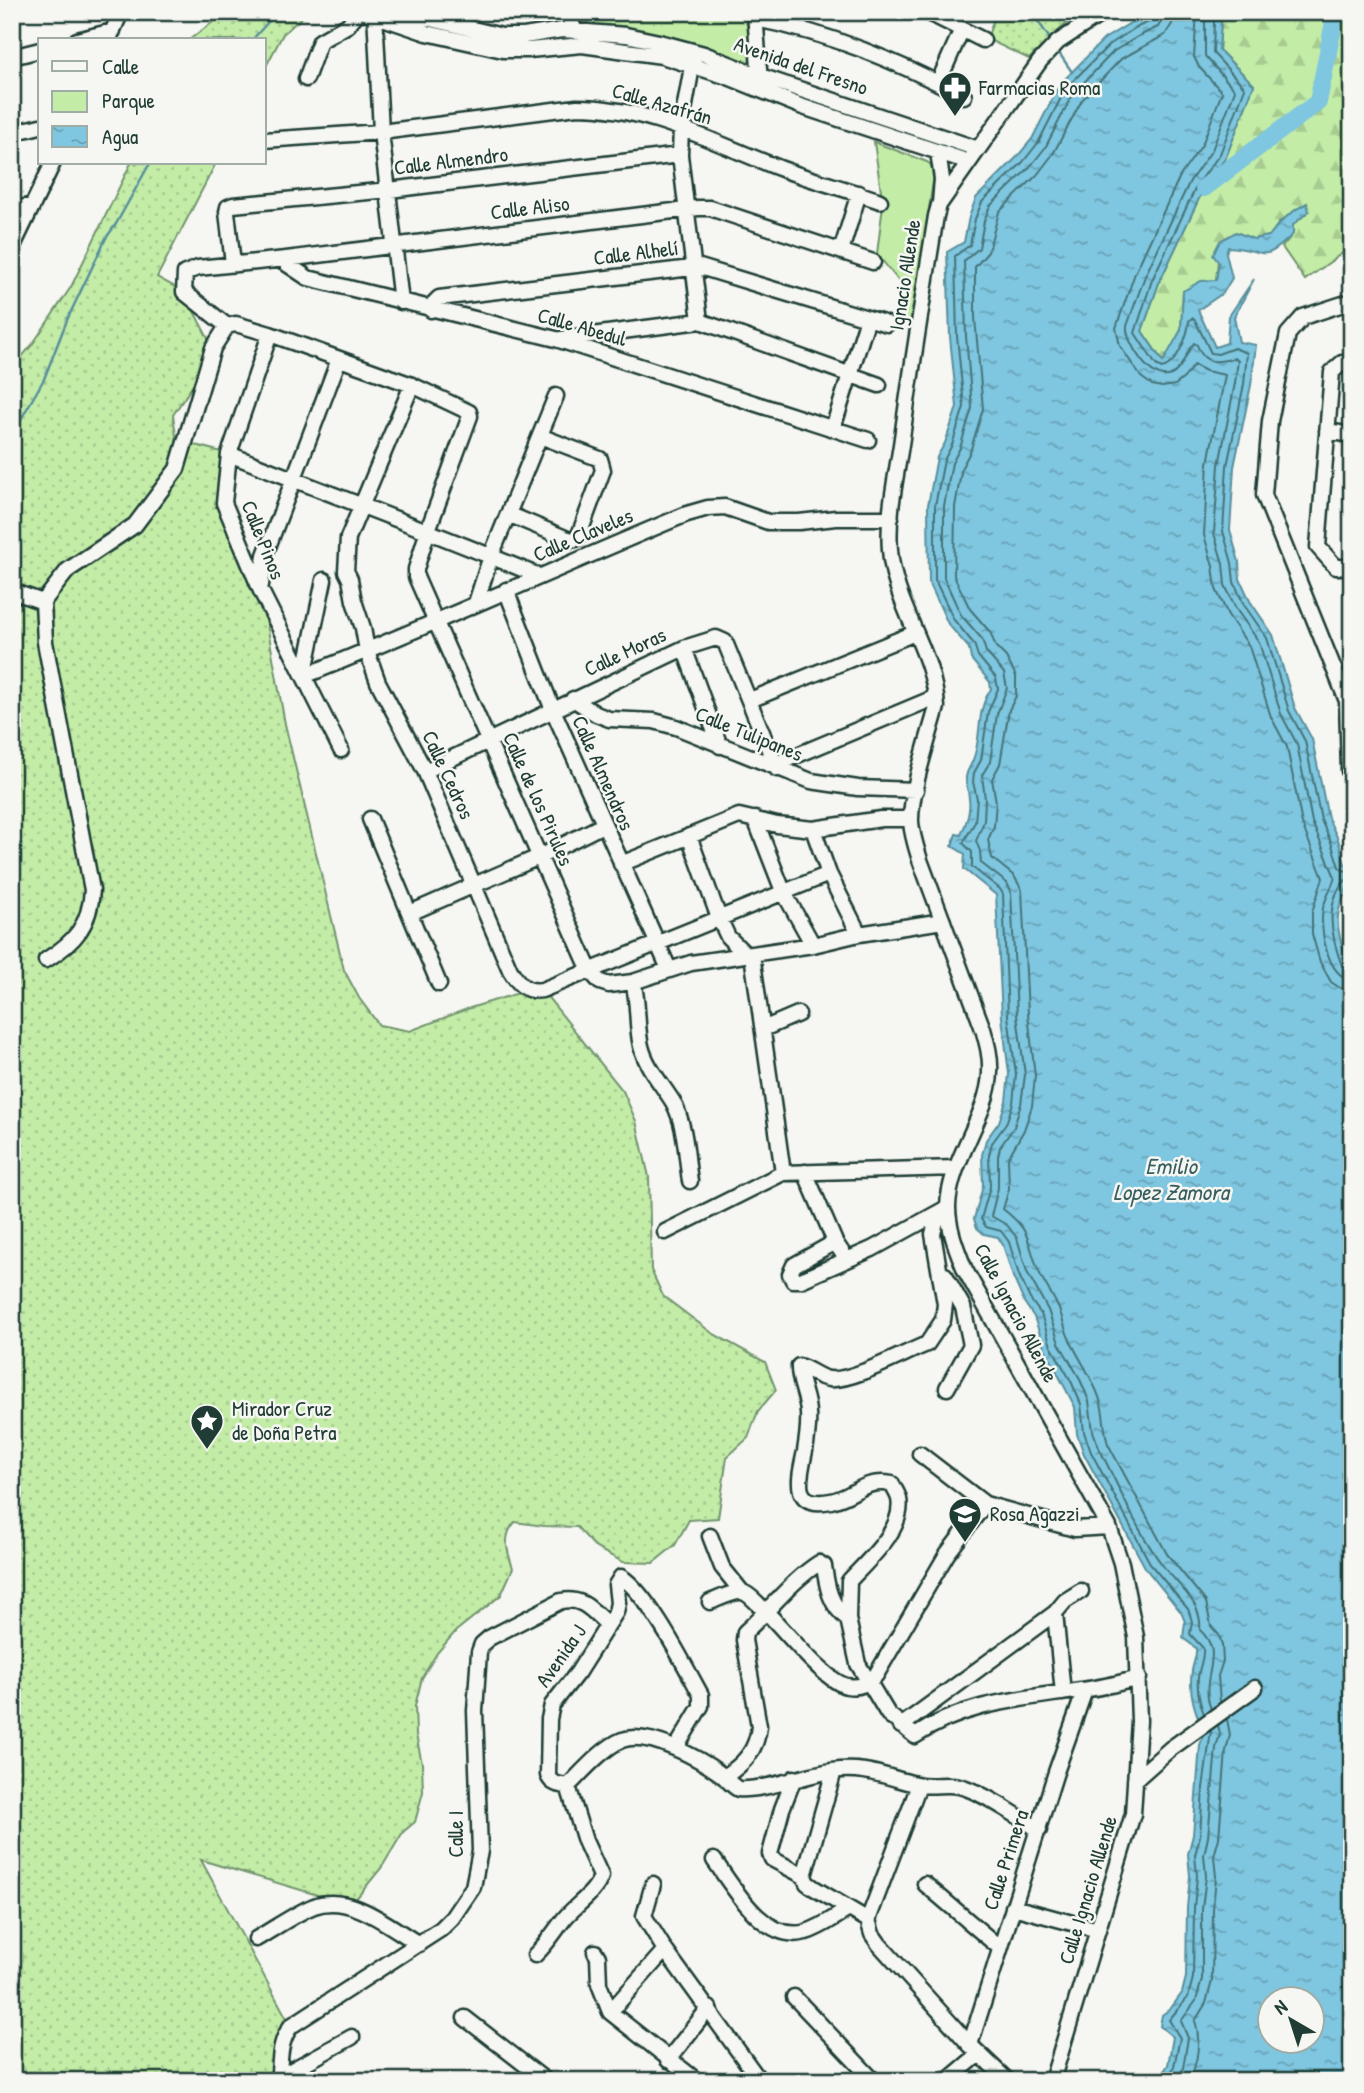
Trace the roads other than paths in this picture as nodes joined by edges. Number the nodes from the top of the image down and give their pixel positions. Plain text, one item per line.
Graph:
1 (121, 12) edge
2 (358, 12) edge
3 (402, 12) edge
4 (928, 12) edge
5 (1104, 12) edge
6 (570, 13) edge
7 (371, 14) edge
8 (755, 15) edge
9 (962, 29) junction
10 (575, 31) junction
11 (111, 35) edge
12 (91, 38) edge
13 (983, 40) dead end
14 (38, 50) edge
15 (12, 57) edge
16 (694, 58) junction
17 (306, 79) dead end
18 (939, 83) junction
19 (760, 84) junction
20 (964, 96) dead end
21 (38, 126) edge
22 (681, 127) junction
23 (381, 132) junction
24 (12, 133) edge
25 (266, 140) edge
26 (978, 149) junction
27 (938, 152) junction
28 (680, 155) junction
29 (969, 162) junction
30 (53, 164) edge
31 (389, 190) junction
32 (859, 193) junction
33 (880, 201) dead end
34 (33, 205) junction
35 (939, 205) junction
36 (687, 209) junction
37 (12, 210) edge
38 (395, 246) junction
39 (12, 248) edge
40 (841, 251) junction
41 (286, 259) junction
42 (873, 262) dead end
43 (233, 264) junction
44 (695, 266) junction
45 (1352, 300) edge
46 (401, 302) junction
47 (431, 310) junction
48 (868, 318) junction
49 (699, 321) junction
50 (887, 324) dead end
51 (227, 326) junction
52 (270, 334) junction
53 (556, 339) junction
54 (339, 359) junction
55 (1352, 364) edge
56 (850, 376) junction
57 (412, 384) junction
58 (878, 385) dead end
59 (556, 396) dead end
60 (834, 428) junction
61 (1327, 431) junction
62 (1352, 435) edge
63 (540, 436) junction
64 (902, 439) joint
65 (868, 440) dead end
66 (229, 454) junction
67 (295, 480) junction
68 (361, 506) junction
69 (508, 514) junction
70 (891, 518) junction
71 (428, 530) junction
72 (576, 539) junction
73 (491, 556) junction
74 (583, 558) junction
75 (1352, 567) edge
76 (539, 576) junction
77 (324, 580) dead end
78 (506, 590) junction
79 (12, 591) edge
80 (261, 591) junction
81 (43, 602) junction
82 (476, 603) junction
83 (437, 623) junction
84 (915, 633) junction
85 (684, 648) junction
86 (367, 651) junction
87 (304, 676) junction
88 (936, 697) junction
89 (573, 699) junction
90 (750, 700) junction
91 (1350, 700) edge
92 (552, 710) junction
93 (488, 739) junction
94 (720, 746) junction
95 (341, 750) dead end
96 (777, 766) junction
97 (425, 771) junction
98 (1352, 776) edge
99 (916, 790) junction
100 (370, 819) dead end
101 (755, 819) junction
102 (911, 819) junction
103 (603, 825) junction
104 (813, 829) junction
105 (689, 836) junction
106 (541, 856) junction
107 (621, 864) junction
108 (829, 874) junction
109 (474, 886) junction
110 (783, 891) junction
111 (410, 913) junction
112 (719, 918) junction
113 (943, 921) junction
114 (859, 934) junction
115 (658, 943) junction
116 (813, 945) junction
117 (749, 955) junction
118 (46, 960) dead end
119 (669, 969) junction
120 (590, 971) junction
121 (633, 982) junction
122 (439, 984) dead end
123 (798, 1014) dead end
124 (763, 1029) junction
125 (956, 1168) junction
126 (805, 1172) junction
127 (783, 1173) junction
128 (690, 1181) dead end
129 (943, 1211) junction
130 (665, 1232) dead end
131 (835, 1242) junction
132 (847, 1260) junction
133 (940, 1265) junction
134 (947, 1388) dead end
135 (920, 1454) dead end
136 (985, 1504) junction
137 (1109, 1527) junction
138 (710, 1536) dead end
139 (1081, 1591) dead end
140 (742, 1592) junction
141 (710, 1602) dead end
142 (768, 1612) junction
143 (1055, 1613) junction
144 (848, 1619) junction
145 (608, 1625) junction
146 (1139, 1678) junction
147 (869, 1682) junction
148 (1255, 1688) dead end
149 (1085, 1690) junction
150 (1063, 1693) junction
151 (901, 1726) junction
152 (676, 1748) junction
153 (834, 1771) junction
154 (724, 1777) junction
155 (794, 1778) junction
156 (1135, 1780) junction
157 (919, 1785) junction
158 (568, 1786) junction
159 (1039, 1830) junction
160 (714, 1860) dead end
161 (803, 1877) junction
162 (653, 1884) dead end
163 (925, 1884) dead end
164 (1013, 1906) junction
165 (849, 1909) junction
166 (868, 1920) junction
167 (1098, 1930) junction
168 (256, 1940) dead end
169 (419, 1944) junction
170 (1000, 1948) junction
171 (665, 1950) junction
172 (595, 1952) dead end
173 (535, 1955) dead end
174 (794, 1997) dead end
175 (709, 2008) junction
176 (610, 2012) junction
177 (465, 2018) dead end
178 (352, 2036) dead end
179 (975, 2049) junction
180 (668, 2060) junction
181 (280, 2077) edge
182 (311, 2081) edge
183 (546, 2081) edge
184 (697, 2081) edge
185 (760, 2081) edge
186 (874, 2081) edge
187 (947, 2081) edge
188 (1008, 2081) edge
189 (1052, 2081) edge

1 - 11 street
2 - 17 street
3 - 10 street
4 - 9 street
5 - 26 street, Ignacio Allende
6 - 10 street
7 - 16 street
7 - 23 street
8 - 18 street
8 - 19 street
9 - 13 street
9 - 18 street
10 - 16 street
11 - 12 street
14 - 15 street
16 - 19 street
16 - 22 street
18 - 20 street
19 - 26 street, Avenida del Fresno
19 - 27 street
21 - 24 street
22 - 23 street, Calle Azafrán
22 - 28 street
22 - 32 street, Calle Azafrán
23 - 25 street, Calle Azafrán
23 - 31 street
26 - 29 street, Ignacio Allende
27 - 29 street
27 - 35 street
28 - 31 street, Calle Almendro
28 - 36 street
29 - 35 street, Ignacio Allende
30 - 34 street
31 - 38 street
31 - 43 street, Calle Almendro
32 - 33 street, Calle Azafrán
32 - 40 street
34 - 37 street
34 - 39 street
35 - 64 street, Ignacio Allende
36 - 38 street, Calle Aliso
36 - 40 street, Calle Aliso
36 - 44 street
38 - 41 street, Calle Aliso
38 - 46 street
40 - 42 street, Calle Aliso
41 - 43 street, Calle Aliso
41 - 46 street, Calle Abedul
43 - 51 street, Calle Aliso
44 - 47 street, Calle Alhelí
44 - 48 street, Calle Alhelí
44 - 49 street
45 - 91 street
46 - 47 street, Calle Abedul
47 - 53 street, Calle Abedul
48 - 50 street, Calle Alhelí
48 - 56 street
49 - 53 street
49 - 56 street
51 - 52 street
51 - 81 street
52 - 54 street
52 - 66 street, Calle Pinos
53 - 60 street, Calle Abedul
54 - 57 street
54 - 67 street
55 - 61 street
56 - 58 street
56 - 60 street
57 - 68 street, Calle Cedros
57 - 71 street, Calle de los Pirules
59 - 63 street
60 - 65 street, Calle Abedul
61 - 62 street
61 - 75 street
63 - 69 street
63 - 72 street
64 - 70 street, Calle Ignacio Allende
66 - 67 street
66 - 80 street, Calle Pinos
67 - 68 street
67 - 80 street
68 - 71 street
68 - 86 street, Calle Cedros
69 - 72 street
69 - 73 street
70 - 74 street, Calle Claveles
70 - 84 street, Calle Ignacio Allende
71 - 73 street
71 - 83 street, Calle de los Pirules
72 - 74 street
73 - 76 street
73 - 82 street
74 - 76 street, Calle Claveles
76 - 78 street, Calle Claveles
77 - 87 street
78 - 82 street, Calle Claveles
78 - 92 street, Calle Almendros
79 - 81 street
80 - 87 street, Calle Pinos
81 - 118 street
82 - 83 street, Calle Claveles
83 - 86 street, Calle Claveles
83 - 93 street, Calle de los Pirules
84 - 88 street, Calle Ignacio Allende
84 - 90 street
85 - 89 street, Calle Moras
85 - 90 street, Calle Moras
85 - 94 street
86 - 87 street, Calle Claveles
86 - 97 street, Calle Cedros
87 - 95 street, Calle Pinos
88 - 96 street
88 - 99 street, Calle Ignacio Allende
89 - 92 street, Calle Moras
89 - 94 street, Calle Tulipanes
90 - 96 street, Calle Moras
91 - 98 street
92 - 93 street, Calle Moras
92 - 103 street, Calle Almendros
93 - 97 street, Calle Moras
93 - 106 street, Calle de los Pirules
94 - 96 street, Calle Tulipanes
96 - 99 street, Calle Tulipanes
97 - 109 street, Calle Cedros
99 - 102 street, Calle Ignacio Allende
100 - 111 street
101 - 104 street
101 - 105 street
101 - 110 street
102 - 104 street
102 - 113 street, Calle Ignacio Allende
103 - 106 street
103 - 107 street, Calle Almendros
104 - 108 street
105 - 107 street
105 - 112 street
106 - 109 street
106 - 120 street, Calle de los Pirules
107 - 115 street, Calle Almendros
108 - 110 street
108 - 114 street
109 - 111 street
109 - 120 street, Calle Cedros
110 - 112 street
110 - 116 street
111 - 122 street
112 - 115 street
112 - 117 street
113 - 114 street
113 - 125 street, Calle Ignacio Allende
114 - 116 street
115 - 119 street, Calle Almendros
115 - 120 street
116 - 117 street
117 - 119 street
117 - 124 street
119 - 121 street
120 - 121 street, Calle de los Pirules
121 - 128 street
123 - 124 street
124 - 127 street
125 - 126 street
125 - 129 street, Calle Ignacio Allende
126 - 127 street
126 - 131 street
127 - 130 street
129 - 132 street
129 - 133 street
129 - 137 street, Calle Ignacio Allende
131 - 132 street
131 - 132 street
133 - 134 street
133 - 144 street
135 - 136 street
136 - 137 street
136 - 147 street
137 - 146 street, Calle Ignacio Allende
138 - 140 street
139 - 143 street
140 - 141 street
140 - 142 street
142 - 144 street
142 - 147 street
142 - 154 street
143 - 150 street
143 - 151 street
144 - 147 street
145 - 152 street, Avenida J
145 - 158 street, Avenida J
145 - 169 street, Calle I
146 - 149 street
146 - 156 street, Calle Ignacio Allende
147 - 151 street
148 - 156 street
149 - 150 street
149 - 159 street, Calle Primera
150 - 151 street
152 - 154 street
152 - 158 street
153 - 155 street
153 - 157 street
153 - 161 street
154 - 155 street
155 - 161 street
156 - 167 street, Calle Ignacio Allende
157 - 159 street
157 - 166 street
158 - 173 street
159 - 164 street, Calle Primera
160 - 165 street
161 - 165 street
162 - 171 street
163 - 170 street
164 - 167 street
164 - 170 street, Calle Primera
165 - 166 street
166 - 179 street
167 - 189 street, Calle Ignacio Allende
168 - 169 street
169 - 181 street, Calle I
170 - 179 street, Calle Primera
171 - 175 street
171 - 176 street
172 - 176 street
174 - 186 street
175 - 180 street
175 - 185 street
176 - 180 street
177 - 183 street
178 - 181 street
179 - 187 street
179 - 188 street
180 - 184 street
181 - 182 street

